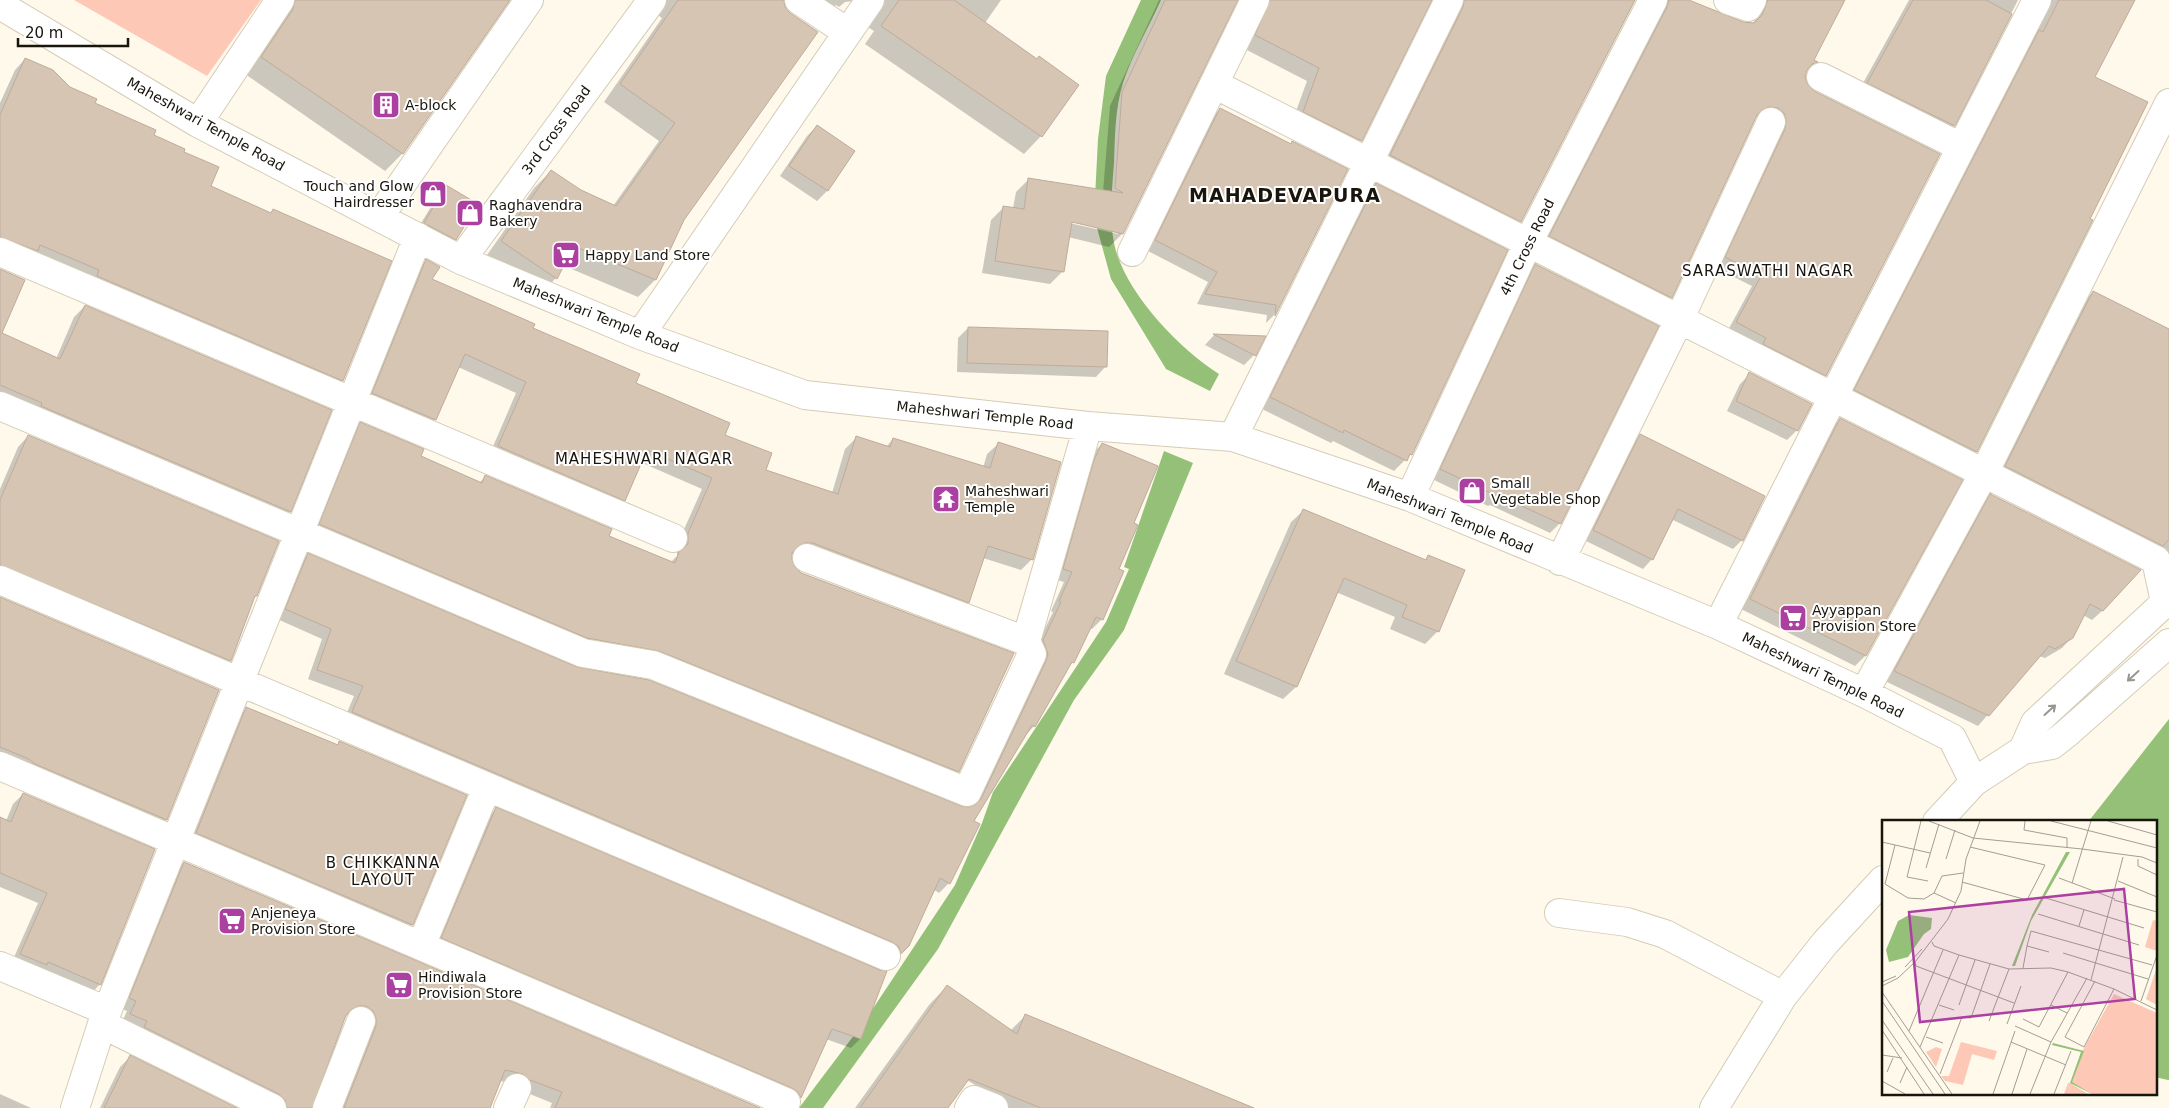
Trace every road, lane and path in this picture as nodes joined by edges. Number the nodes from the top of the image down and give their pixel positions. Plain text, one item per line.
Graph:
1 (280, 0) edge
2 (529, 0) edge
3 (652, 0) edge
4 (799, 0) edge
5 (870, 0) edge
6 (1255, 0) edge
7 (1450, 0) edge
8 (1653, 0) edge
9 (1728, 0) edge
10 (1752, 0) edge
11 (2037, 0) edge
12 (0, 5) edge
13 (847, 32) junction
14 (1821, 76) dead end
15 (1214, 84) junction
16 (2169, 103) edge
17 (1771, 122) dead end
18 (198, 123) junction
19 (1961, 147) junction
20 (1369, 162) junction
21 (379, 217) junction
22 (418, 238) junction
23 (1528, 243) junction
24 (0, 252) edge
25 (1132, 252) dead end
26 (461, 260) junction
27 (1679, 320) junction
28 (640, 335) junction
29 (1833, 397) junction
30 (353, 401) junction
31 (0, 406) edge
32 (1088, 426) junction
33 (1233, 437) junction
34 (1984, 473) junction
35 (1410, 497) junction
36 (300, 533) junction
37 (673, 538) dead end
38 (807, 558) dead end
39 (1560, 561) junction
40 (0, 580) edge
41 (2167, 600) edge
42 (1718, 625) junction
43 (1026, 641) junction
44 (2169, 643) edge
45 (240, 682) junction
46 (1864, 694) junction
47 (2023, 750) junction
48 (0, 766) edge
49 (1974, 782) junction
50 (488, 786) junction
51 (1939, 820) edge
52 (176, 841) junction
53 (1882, 881) edge
54 (1559, 913) dead end
55 (421, 946) junction
56 (886, 956) dead end
57 (0, 966) edge
58 (1783, 996) junction
59 (104, 1018) junction
60 (361, 1021) dead end
61 (786, 1102) dead end
62 (75, 1108) edge
63 (272, 1108) edge
64 (327, 1108) edge
65 (969, 1108) edge
66 (994, 1108) edge
67 (1714, 1108) edge

1 - 18 street
2 - 21 street
3 - 26 street, 3rd Cross Road
4 - 13 street
5 - 13 street
6 - 15 street
7 - 20 street
8 - 23 street, 4th Cross Road
9 - 10 street
11 - 19 street
12 - 18 street, Maheshwari Temple Road
13 - 28 street
14 - 19 street
15 - 20 street
15 - 25 street
16 - 34 street
17 - 27 street
18 - 21 street, Maheshwari Temple Road
19 - 29 street
20 - 23 street
20 - 33 street
21 - 22 street, Maheshwari Temple Road
22 - 26 street, Maheshwari Temple Road
22 - 30 street
23 - 27 street
23 - 35 street, 4th Cross Road
24 - 30 street
26 - 28 street, Maheshwari Temple Road
27 - 29 street
27 - 39 street
28 - 32 street, Maheshwari Temple Road
29 - 34 street
29 - 42 street
30 - 36 street
30 - 37 street
31 - 36 street
32 - 33 street, Maheshwari Temple Road
32 - 43 street
33 - 35 street, Maheshwari Temple Road
34 - 41 street
34 - 46 street
35 - 39 street, Maheshwari Temple Road
36 - 43 street
36 - 45 street
38 - 43 street
39 - 42 street, Maheshwari Temple Road
40 - 45 street
47 -> 41 street
42 - 46 street, Maheshwari Temple Road
44 -> 47 street
45 - 50 street
45 - 52 street
46 - 49 street, Maheshwari Temple Road
47 - 49 street
48 - 52 street
49 - 51 street
50 - 55 street
50 - 56 street
52 - 55 street
52 - 59 street
53 - 58 street
54 - 58 street
55 - 61 street
57 - 59 street
58 - 67 street
59 - 62 street
59 - 63 street
60 - 64 street
65 - 66 street

